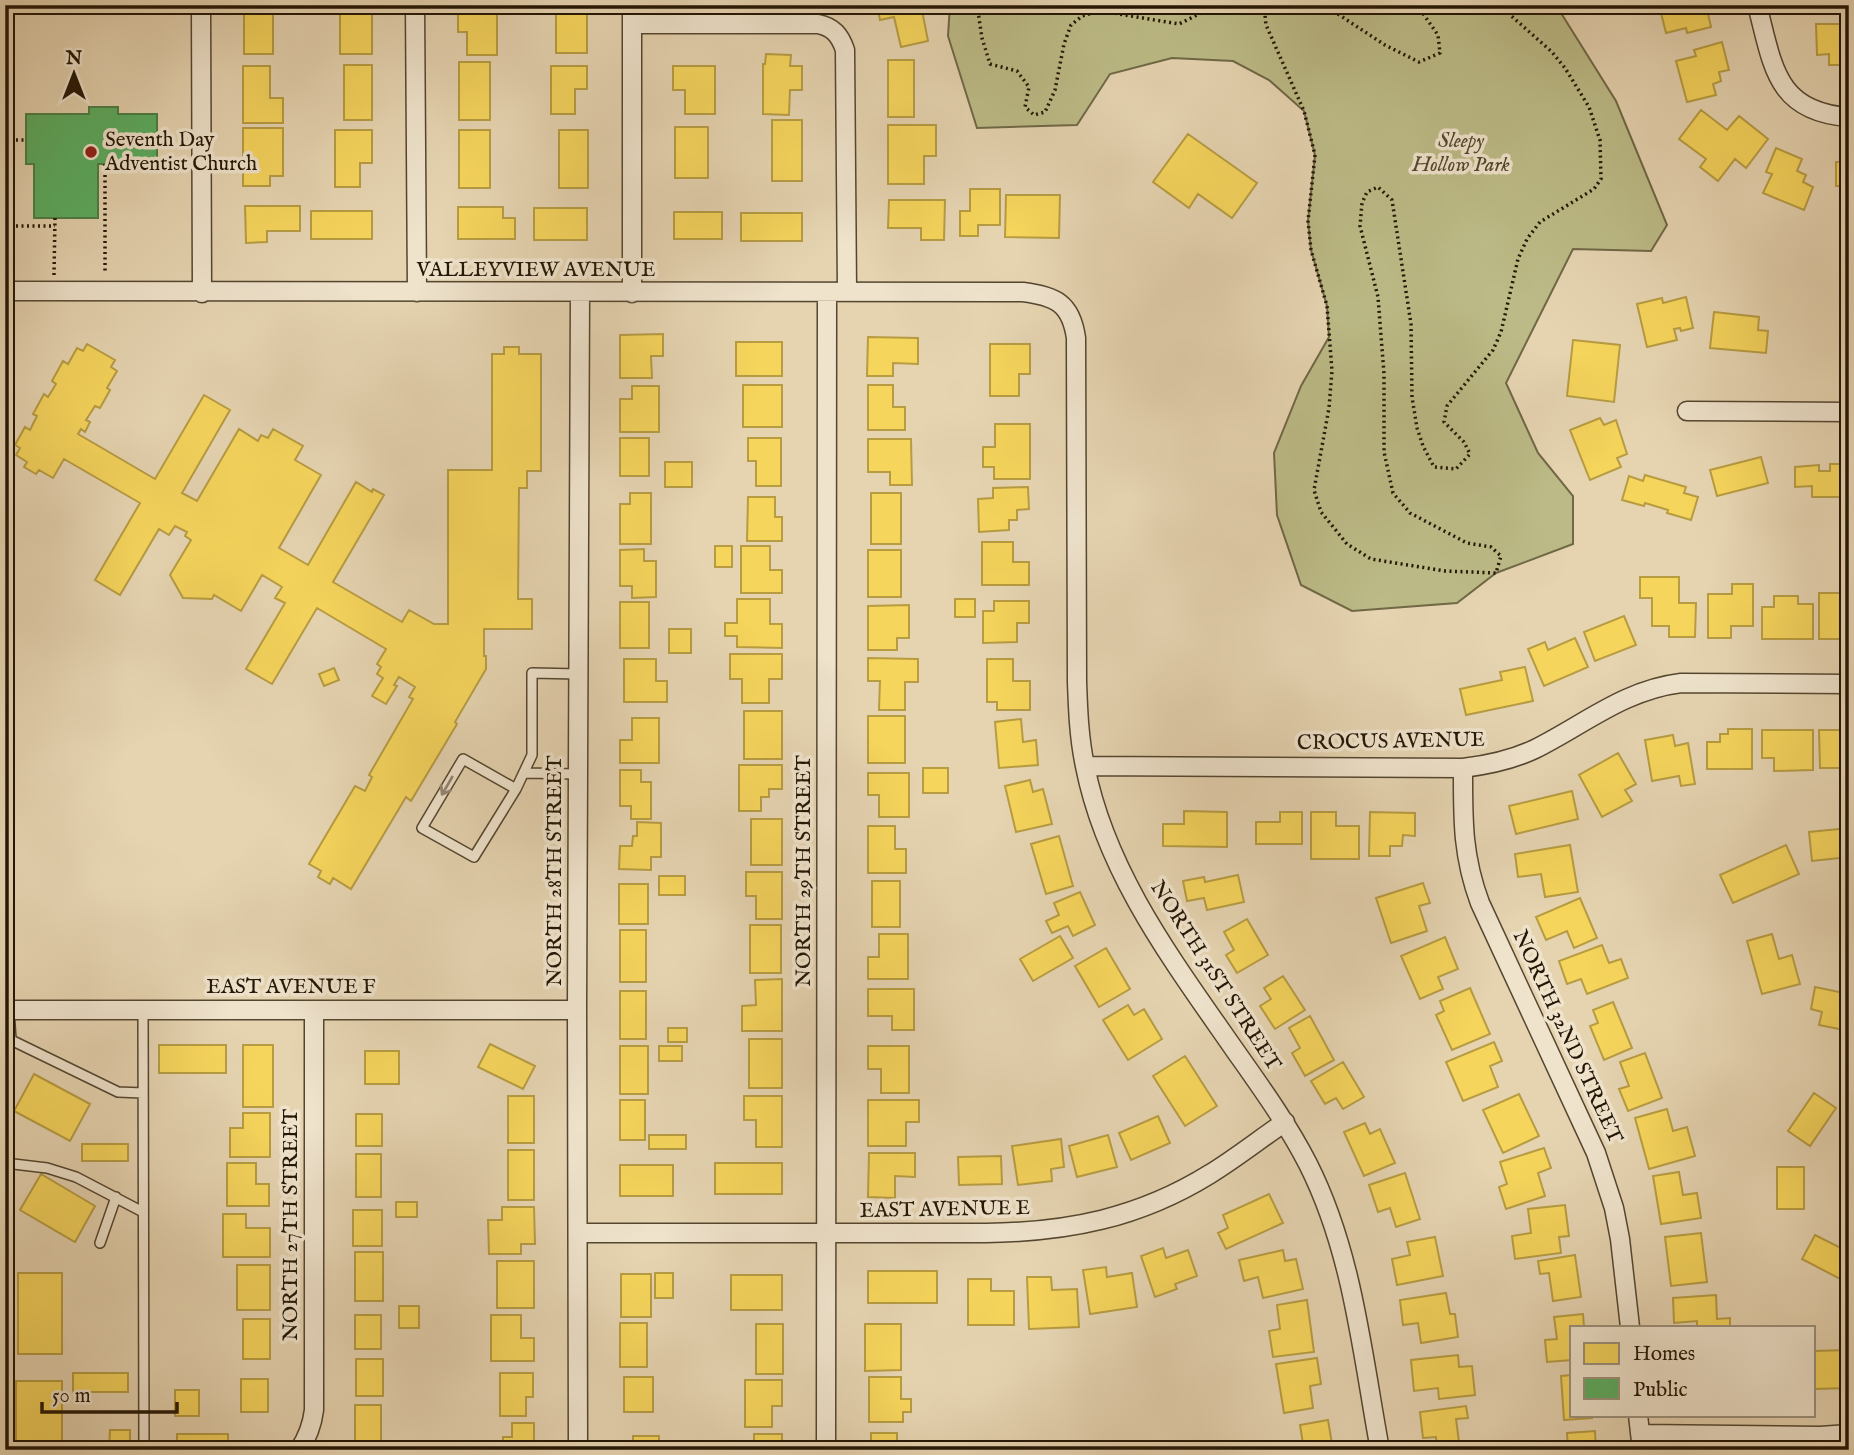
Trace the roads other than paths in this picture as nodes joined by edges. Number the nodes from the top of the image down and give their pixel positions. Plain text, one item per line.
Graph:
1 (201, 5) edge
2 (415, 5) edge
3 (632, 5) edge
4 (1757, 5) edge
5 (632, 24) junction
6 (1849, 117) edge
7 (5, 291) edge
8 (417, 292) junction
9 (827, 292) junction
10 (847, 292) junction
11 (202, 293) junction
12 (580, 293) junction
13 (632, 293) junction
14 (1064, 305) joint
15 (1688, 411) dead end
16 (1849, 412) edge
17 (579, 674) junction
18 (1849, 684) edge
19 (1085, 766) junction
20 (1463, 768) junction
21 (524, 773) junction
22 (578, 775) junction
23 (516, 789) junction
24 (7, 1010) edge
25 (143, 1010) junction
26 (314, 1010) junction
27 (577, 1010) junction
28 (143, 1093) junction
29 (1285, 1122) junction
30 (5, 1163) edge
31 (116, 1197) junction
32 (143, 1212) junction
33 (578, 1233) junction
34 (827, 1233) junction
35 (100, 1243) dead end
36 (1630, 1326) edge
37 (1639, 1416) edge
38 (1849, 1434) edge
39 (1641, 1442) edge
40 (303, 1444) edge
41 (144, 1450) edge
42 (578, 1450) edge
43 (826, 1450) edge
44 (1380, 1450) edge

1 - 11 street
2 - 8 street
3 - 5 street
4 - 6 street
5 - 10 street
5 - 13 street
7 - 11 street, VALLEYVIEW AVENUE
8 - 11 street, VALLEYVIEW AVENUE
8 - 12 street, VALLEYVIEW AVENUE
9 - 10 street, VALLEYVIEW AVENUE
9 - 13 street, VALLEYVIEW AVENUE
9 - 34 street, NORTH 29TH STREET
10 - 14 street, VALLEYVIEW AVENUE
12 - 13 street, VALLEYVIEW AVENUE
12 - 17 street, NORTH 28TH STREET
14 - 19 street, NORTH 31ST STREET
15 - 16 street
17 - 21 lane
17 - 22 street, NORTH 28TH STREET
18 - 20 street, CROCUS AVENUE
19 - 20 street, CROCUS AVENUE
19 - 29 street, NORTH 31ST STREET
20 - 36 street, NORTH 32ND STREET
21 - 22 lane
21 - 23 lane
22 - 27 street, NORTH 28TH STREET
23 -> 23 lane
24 - 25 street, EAST AVENUE F
24 - 28 lane
25 - 26 street, EAST AVENUE F
25 - 28 lane
26 - 27 street, EAST AVENUE F
26 - 40 street, NORTH 27TH STREET
27 - 33 street, NORTH 28TH STREET
28 - 32 lane
29 - 34 street, EAST AVENUE E
29 - 44 street, NORTH 31ST STREET
30 - 31 lane
31 - 32 lane
31 - 35 lane
32 - 41 lane
33 - 34 street, EAST AVENUE E
33 - 42 street, NORTH 28TH STREET
34 - 43 street, NORTH 29TH STREET
37 - 39 street
38 - 39 street

